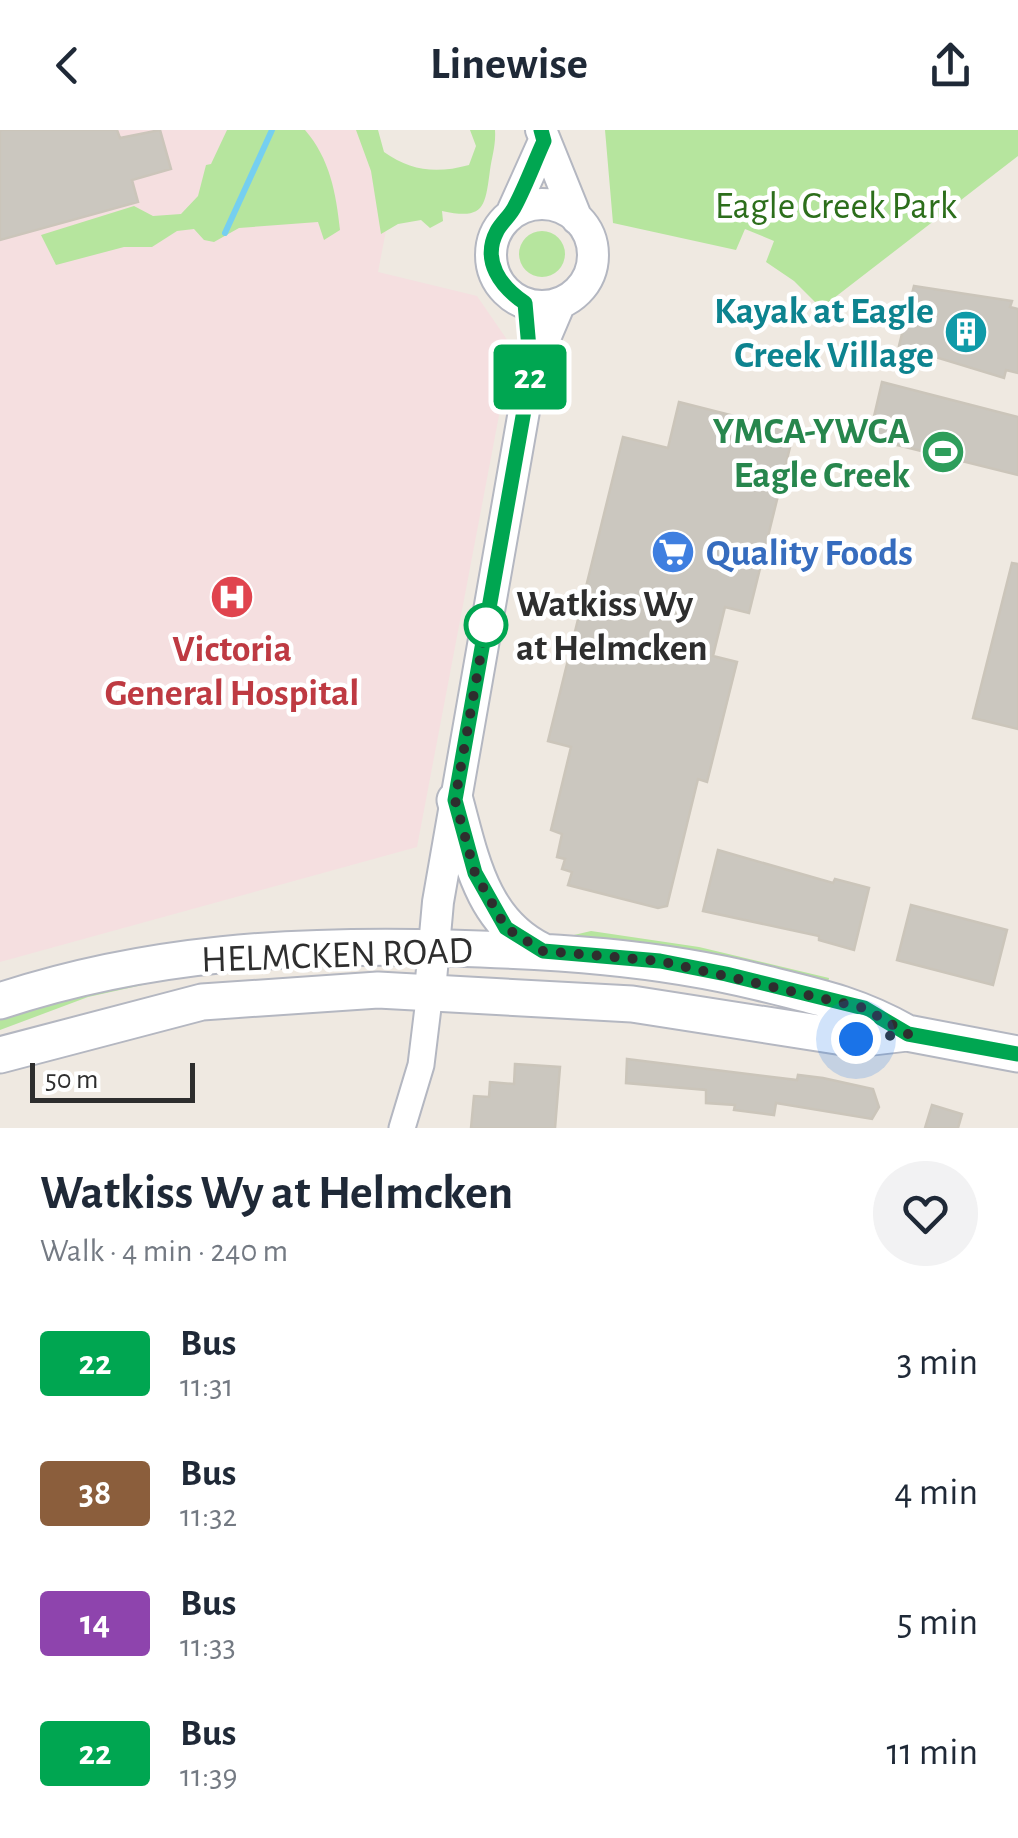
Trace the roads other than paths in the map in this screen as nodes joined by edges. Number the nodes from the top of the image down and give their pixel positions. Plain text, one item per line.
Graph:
1 (543, 136) edge
2 (513, 210) junction
3 (577, 219) junction
4 (525, 303) junction
5 (560, 303) junction
6 (531, 371) junction
7 (455, 800) junction
8 (434, 948) junction
9 (543, 951) junction
10 (430, 991) junction
11 (0, 1001) edge
12 (908, 1034) junction
13 (1018, 1054) edge
14 (0, 1055) edge
15 (402, 1128) edge

1 - 2 street
1 - 3 street
2 - 3 street
2 - 4 street
3 - 5 street
4 - 5 street
4 - 6 street
5 - 6 street
6 - 7 street
7 - 8 street
7 - 9 main road
8 - 9 main road, HELMCKEN ROAD
8 - 10 street
8 - 11 main road, HELMCKEN ROAD
9 - 12 main road, HELMCKEN ROAD
10 - 12 main road, HELMCKEN ROAD
10 - 14 main road, HELMCKEN ROAD
10 - 15 street
12 - 13 main road, HELMCKEN ROAD

